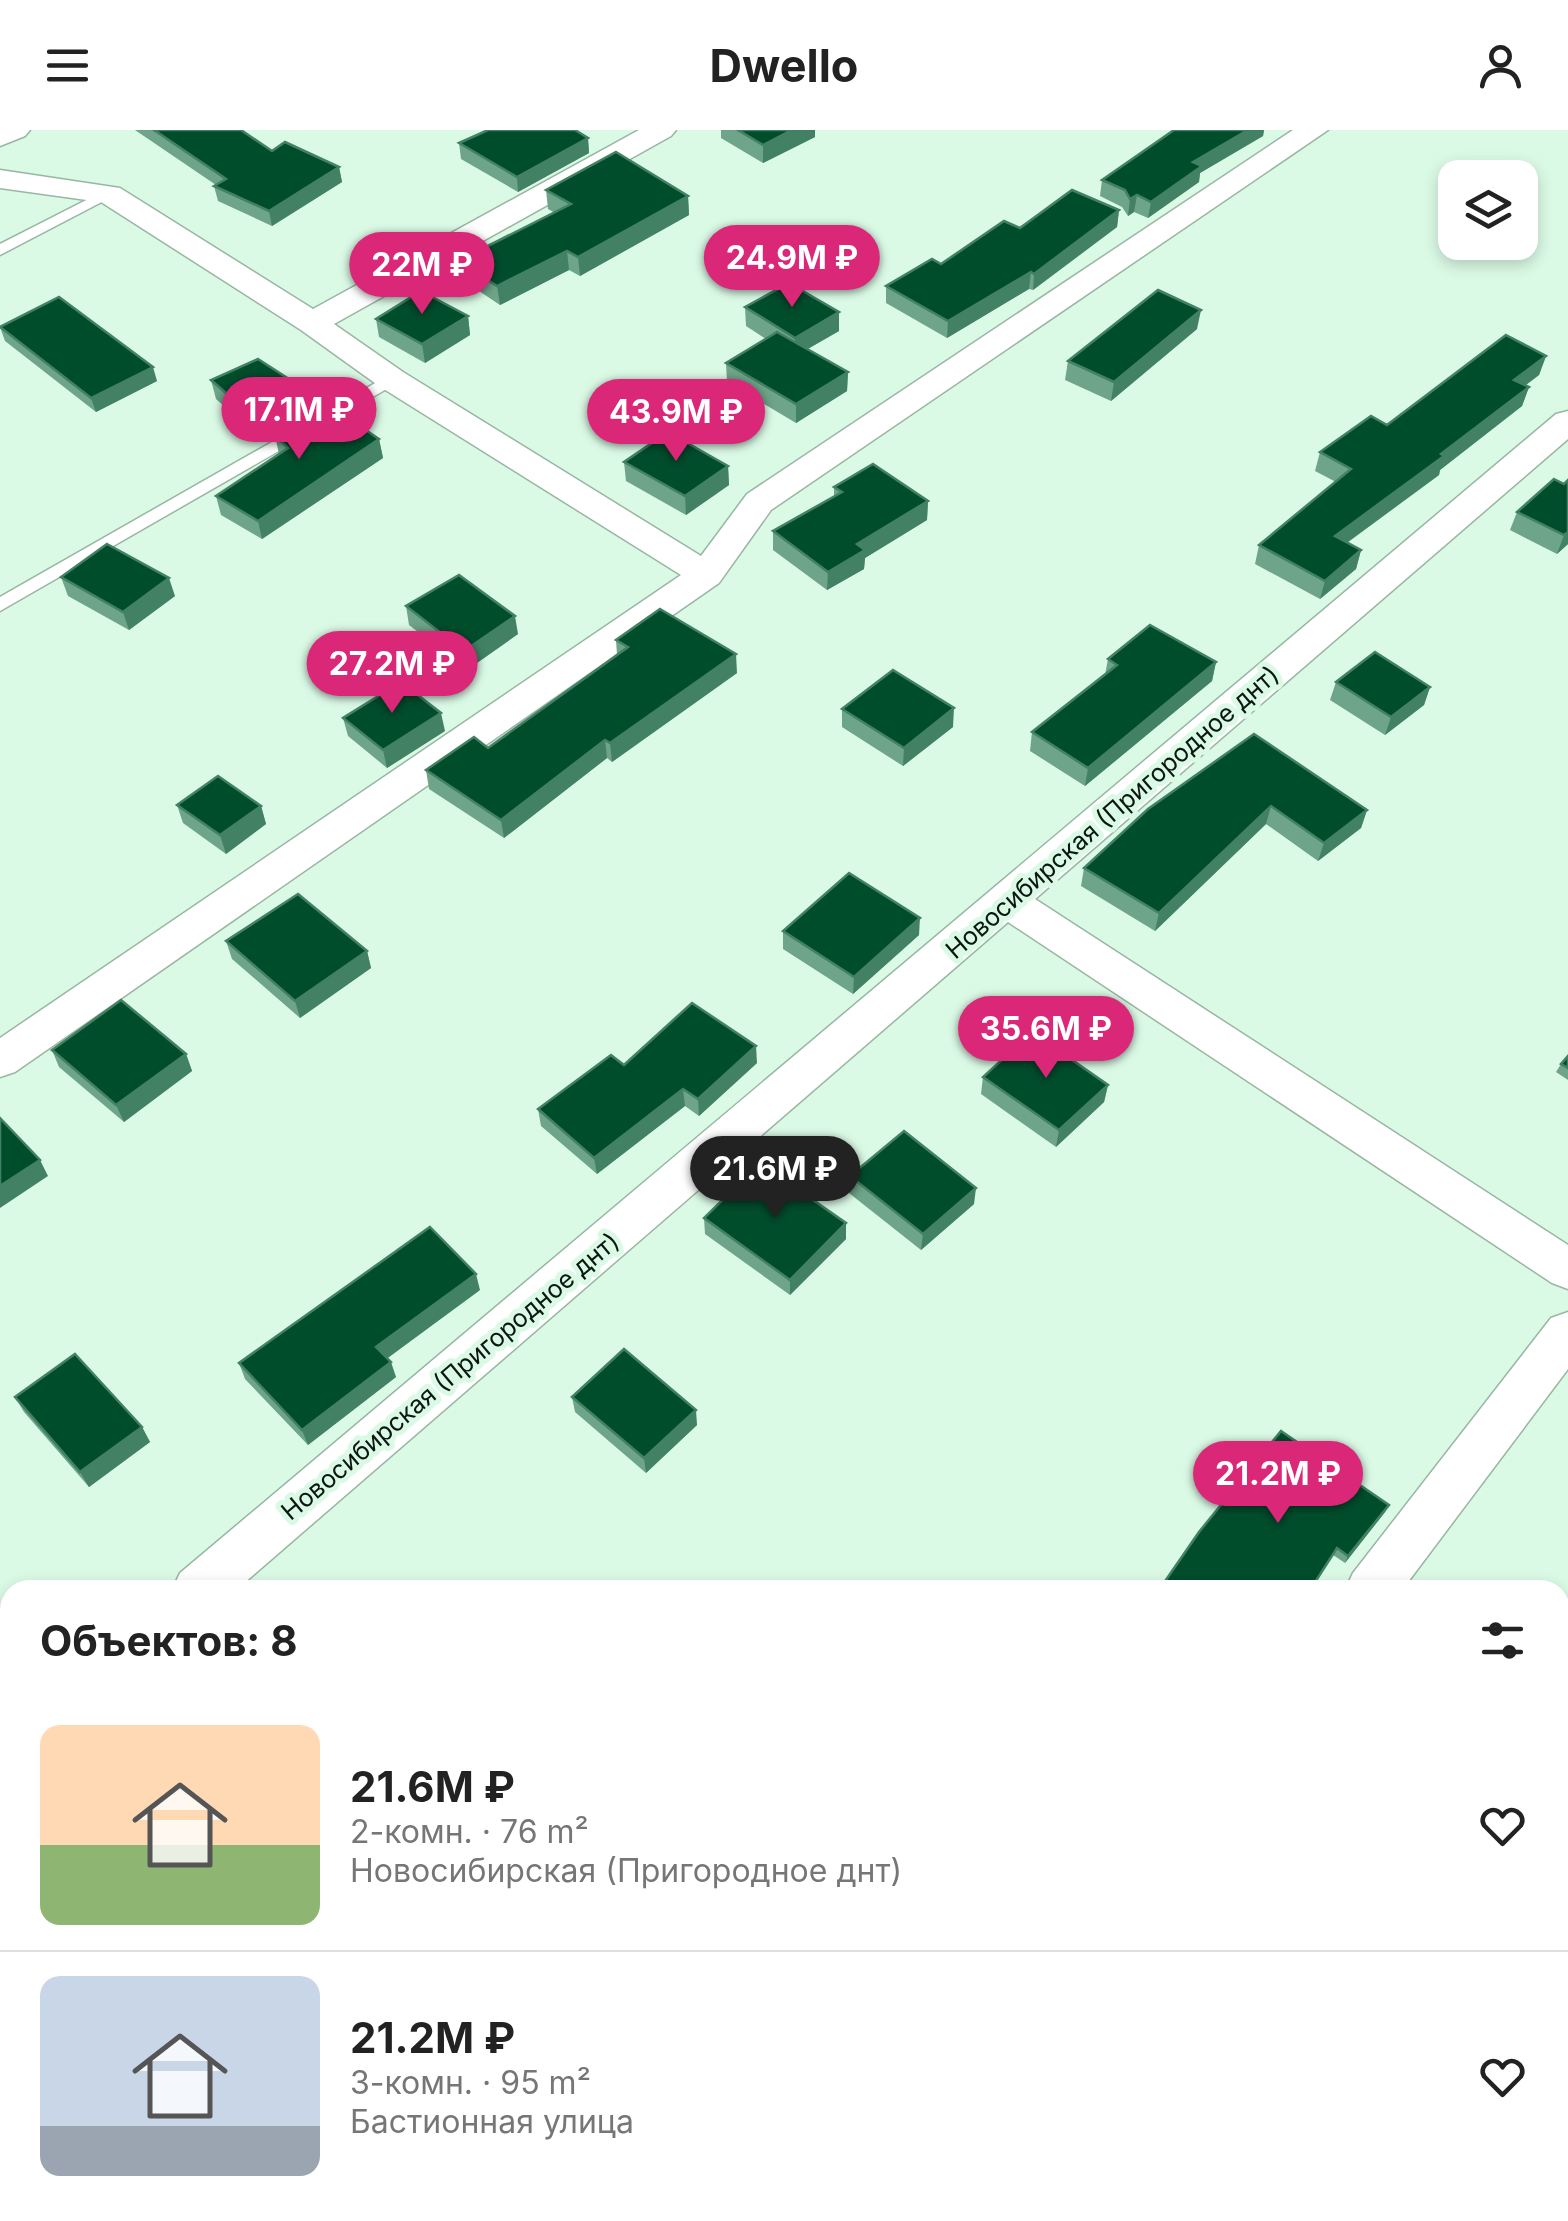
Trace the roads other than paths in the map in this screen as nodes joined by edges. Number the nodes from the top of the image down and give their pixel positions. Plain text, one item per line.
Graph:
1 (14, 130) edge
2 (662, 130) edge
3 (1313, 130) edge
4 (0, 137) edge
5 (0, 179) edge
6 (109, 194) junction
7 (0, 250) edge
8 (312, 323) junction
9 (392, 380) junction
10 (1568, 421) edge
11 (706, 574) junction
12 (0, 605) edge
13 (1008, 902) junction
14 (0, 1060) edge
15 (1568, 1268) edge
16 (1568, 1332) edge
17 (210, 1580) edge
18 (1379, 1580) edge

1 - 4 street
2 - 8 street
3 - 11 street
5 - 6 street
6 - 7 lane
6 - 8 street
8 - 9 street
9 - 11 street
9 - 12 lane
10 - 13 street, Новосибирская (Пригородное днт)
11 - 14 street
13 - 15 street
13 - 17 street, Новосибирская (Пригородное днт)
16 - 18 street

